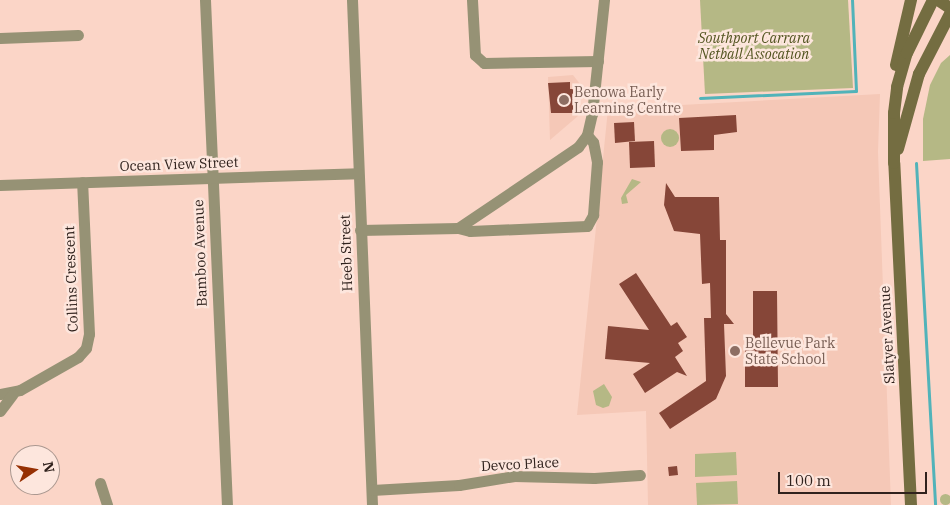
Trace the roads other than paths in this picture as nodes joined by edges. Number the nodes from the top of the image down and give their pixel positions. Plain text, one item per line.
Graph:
1 (205, 0) edge
2 (352, 0) edge
3 (472, 0) edge
4 (604, 0) edge
5 (911, 0) edge
6 (933, 0) edge
7 (938, 0) edge
8 (950, 8) edge
9 (950, 14) edge
10 (78, 35) dead end
11 (950, 35) edge
12 (936, 37) junction
13 (0, 38) edge
14 (598, 61) junction
15 (897, 87) junction
16 (587, 135) junction
17 (894, 163) junction
18 (358, 173) junction
19 (213, 178) junction
20 (82, 182) junction
21 (0, 185) edge
22 (458, 228) junction
23 (360, 230) junction
24 (0, 394) edge
25 (13, 394) junction
26 (0, 411) edge
27 (640, 475) dead end
28 (100, 483) dead end
29 (372, 490) junction
30 (107, 505) edge
31 (227, 505) edge
32 (372, 505) edge
33 (911, 505) edge

1 - 19 street, Bamboo Avenue
2 - 18 street, Heeb Street
3 - 14 street
4 - 14 street
5 - 15 main road
6 - 15 main road, Slatyer Avenue
7 - 8 main road
9 - 12 main road, Slatyer Avenue
10 - 13 street
11 - 12 main road
12 - 17 main road, Slatyer Avenue
14 - 16 street
15 - 17 main road, Slatyer Avenue
16 - 22 street
16 - 22 street
17 - 33 main road, Slatyer Avenue
18 - 19 street, Ocean View Street
18 - 23 street, Heeb Street
19 - 20 street, Ocean View Street
19 - 31 street, Bamboo Avenue
20 - 21 street, Ocean View Street
20 - 25 street, Collins Crescent
22 - 23 street
23 - 29 street, Heeb Street
24 - 25 street, Collins Crescent
25 - 26 street, Collins Crescent
27 - 29 street, Devco Place
28 - 30 street
29 - 32 street, Heeb Street

